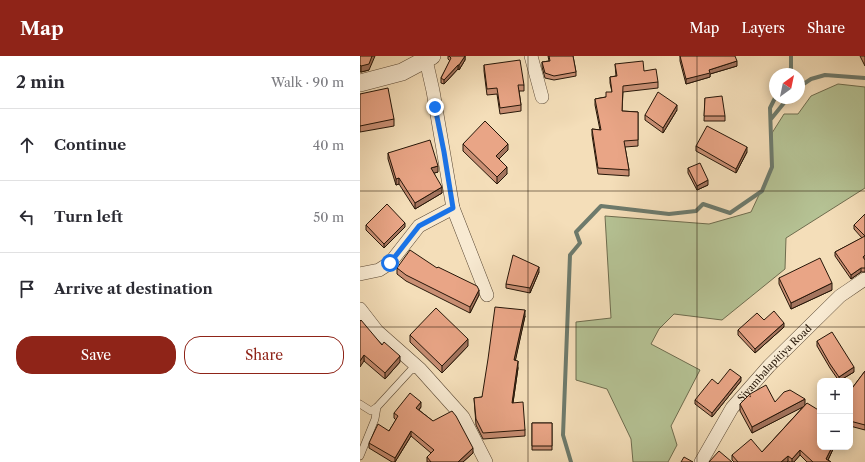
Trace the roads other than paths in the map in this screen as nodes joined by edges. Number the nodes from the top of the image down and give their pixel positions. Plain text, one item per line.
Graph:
1 (531, 56) edge
2 (429, 58) edge
3 (360, 83) edge
4 (542, 97) dead end
5 (453, 208) junction
6 (360, 274) edge
7 (865, 279) edge
8 (488, 295) dead end
9 (360, 309) edge
10 (420, 369) junction
11 (360, 404) edge
12 (377, 407) junction
13 (360, 456) edge
14 (486, 462) edge
15 (701, 462) edge

1 - 4 street
2 - 3 street
2 - 5 street
5 - 6 street
5 - 8 street
7 - 15 street, Siyambalapitiya Road
9 - 10 street
10 - 12 lane
10 - 14 street
11 - 12 lane
12 - 13 lane

